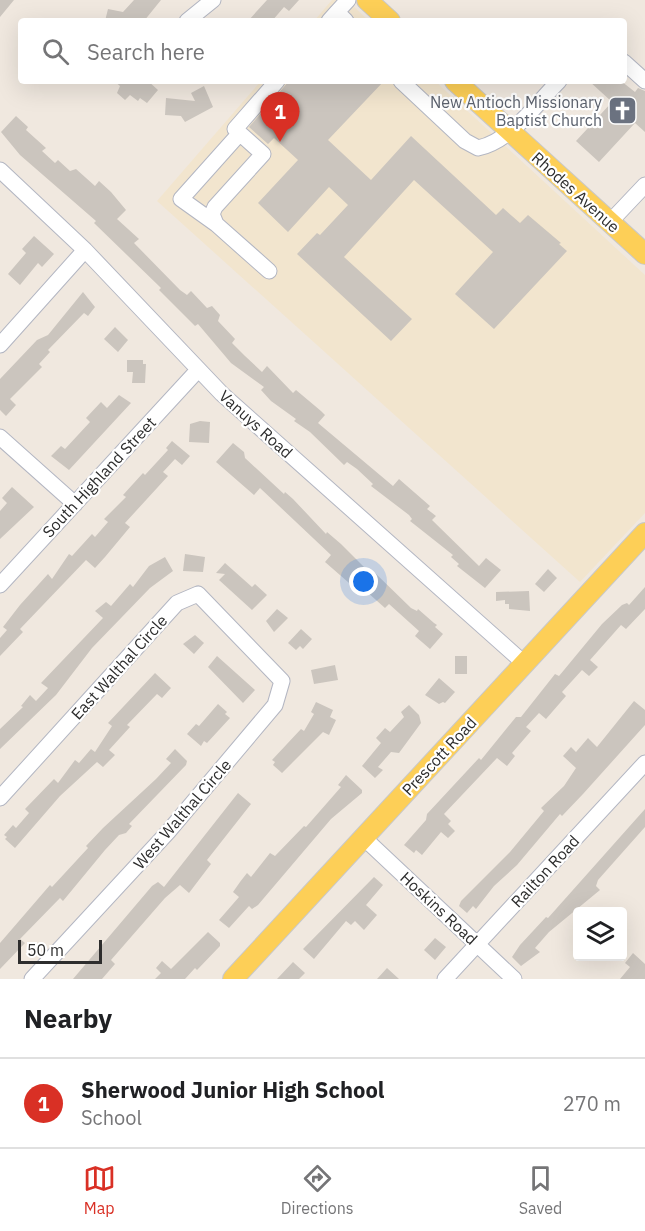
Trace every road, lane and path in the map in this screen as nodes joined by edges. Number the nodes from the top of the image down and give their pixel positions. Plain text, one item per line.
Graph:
1 (213, 0) edge
2 (348, 0) edge
3 (367, 0) edge
4 (191, 18) edge
5 (337, 18) edge
6 (387, 18) edge
7 (627, 66) edge
8 (645, 81) edge
9 (274, 84) edge
10 (404, 84) edge
11 (458, 84) edge
12 (556, 84) edge
13 (509, 131) junction
14 (240, 133) junction
15 (0, 170) edge
16 (645, 185) edge
17 (610, 222) junction
18 (216, 224) junction
19 (85, 250) junction
20 (645, 254) edge
21 (269, 271) dead end
22 (0, 345) edge
23 (198, 370) junction
24 (0, 437) edge
25 (75, 504) junction
26 (645, 533) edge
27 (0, 585) edge
28 (246, 641) joint
29 (525, 664) junction
30 (645, 764) edge
31 (0, 798) edge
32 (364, 838) junction
33 (478, 944) junction
34 (32, 979) edge
35 (233, 979) edge
36 (444, 979) edge
37 (514, 979) edge

1 - 4 street
2 - 5 street
3 - 6 main road
7 - 8 street
9 - 14 street
10 - 13 street
11 - 13 main road, Rhodes Avenue
12 - 13 street
13 - 17 main road, Rhodes Avenue
14 - 18 street
14 - 18 street
15 - 19 street, Vanuys Road
16 - 17 street
17 - 20 main road, Rhodes Avenue
18 - 21 street
19 - 22 street
19 - 23 street, Vanuys Road
23 - 25 street, South Highland Street
23 - 29 street, Vanuys Road
24 - 25 street
25 - 27 street, South Highland Street
26 - 29 main road, Prescott Road
28 - 31 street, East Walthal Circle
28 - 34 street, West Walthal Circle
29 - 32 main road, Prescott Road
30 - 33 street, Railton Road
32 - 33 street, Hoskins Road
32 - 35 main road, Prescott Road
33 - 36 street, Railton Road
33 - 37 street, Hoskins Road

